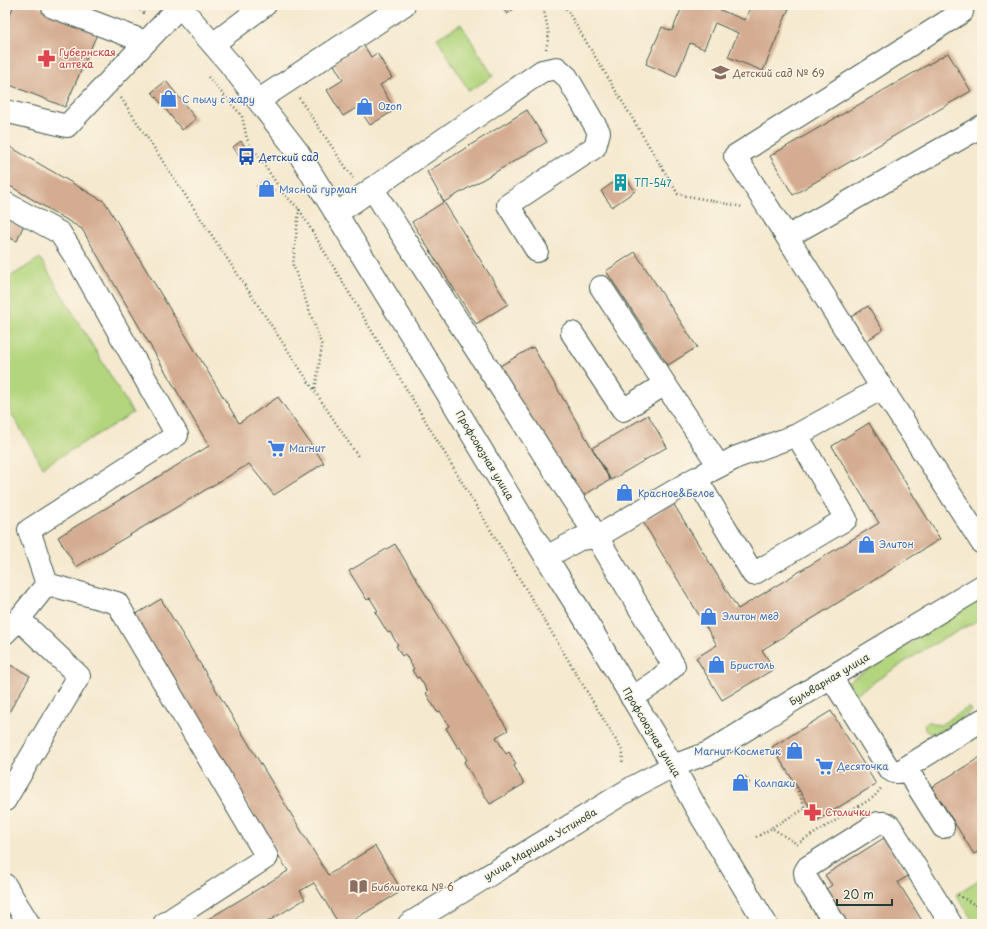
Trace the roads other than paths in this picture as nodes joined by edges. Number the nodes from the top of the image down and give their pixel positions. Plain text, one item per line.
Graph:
1 (53, 5) edge
2 (265, 5) edge
3 (404, 5) edge
4 (178, 6) edge
5 (962, 12) dead end
6 (146, 42) junction
7 (213, 44) junction
8 (259, 100) junction
9 (5, 111) edge
10 (982, 126) edge
11 (372, 188) junction
12 (5, 203) edge
13 (336, 214) junction
14 (787, 237) junction
15 (537, 251) dead end
16 (601, 287) dead end
17 (572, 333) dead end
18 (665, 384) junction
19 (882, 388) junction
20 (797, 435) junction
21 (718, 466) junction
22 (696, 478) junction
23 (596, 537) junction
24 (982, 542) edge
25 (546, 557) junction
26 (47, 584) junction
27 (982, 586) edge
28 (12, 626) edge
29 (832, 677) junction
30 (632, 698) junction
31 (982, 720) edge
32 (673, 766) junction
33 (900, 770) junction
34 (5, 800) edge
35 (942, 827) dead end
36 (5, 885) edge
37 (29, 924) edge
38 (164, 924) edge
39 (409, 924) edge
40 (766, 924) edge
41 (835, 924) edge
42 (951, 924) edge

1 - 6 main road
2 - 7 main road
3 - 8 main road
4 - 6 main road
4 - 7 main road, Профсоюзная улица
5 - 14 main road
6 - 9 main road
7 - 8 main road, Профсоюзная улица
8 - 13 main road, Профсоюзная улица
10 - 14 main road
11 - 13 main road
11 - 15 main road
11 - 23 main road
12 - 26 main road
13 - 25 main road, Профсоюзная улица
14 - 19 main road
16 - 18 main road
17 - 18 main road
18 - 21 main road
19 - 20 main road
19 - 24 main road
20 - 21 main road
20 - 22 main road
21 - 22 main road
22 - 23 main road
23 - 25 main road
23 - 30 main road
25 - 30 main road, Профсоюзная улица
26 - 28 main road
26 - 38 main road
27 - 29 main road, Бульварная улица
28 - 34 main road
29 - 32 main road, Бульварная улица
29 - 33 main road
30 - 32 main road, Профсоюзная улица
31 - 33 main road
32 - 39 main road, улица Маршала Устинова
32 - 40 main road, Профсоюзная улица
33 - 35 main road
36 - 37 main road
41 - 42 main road

